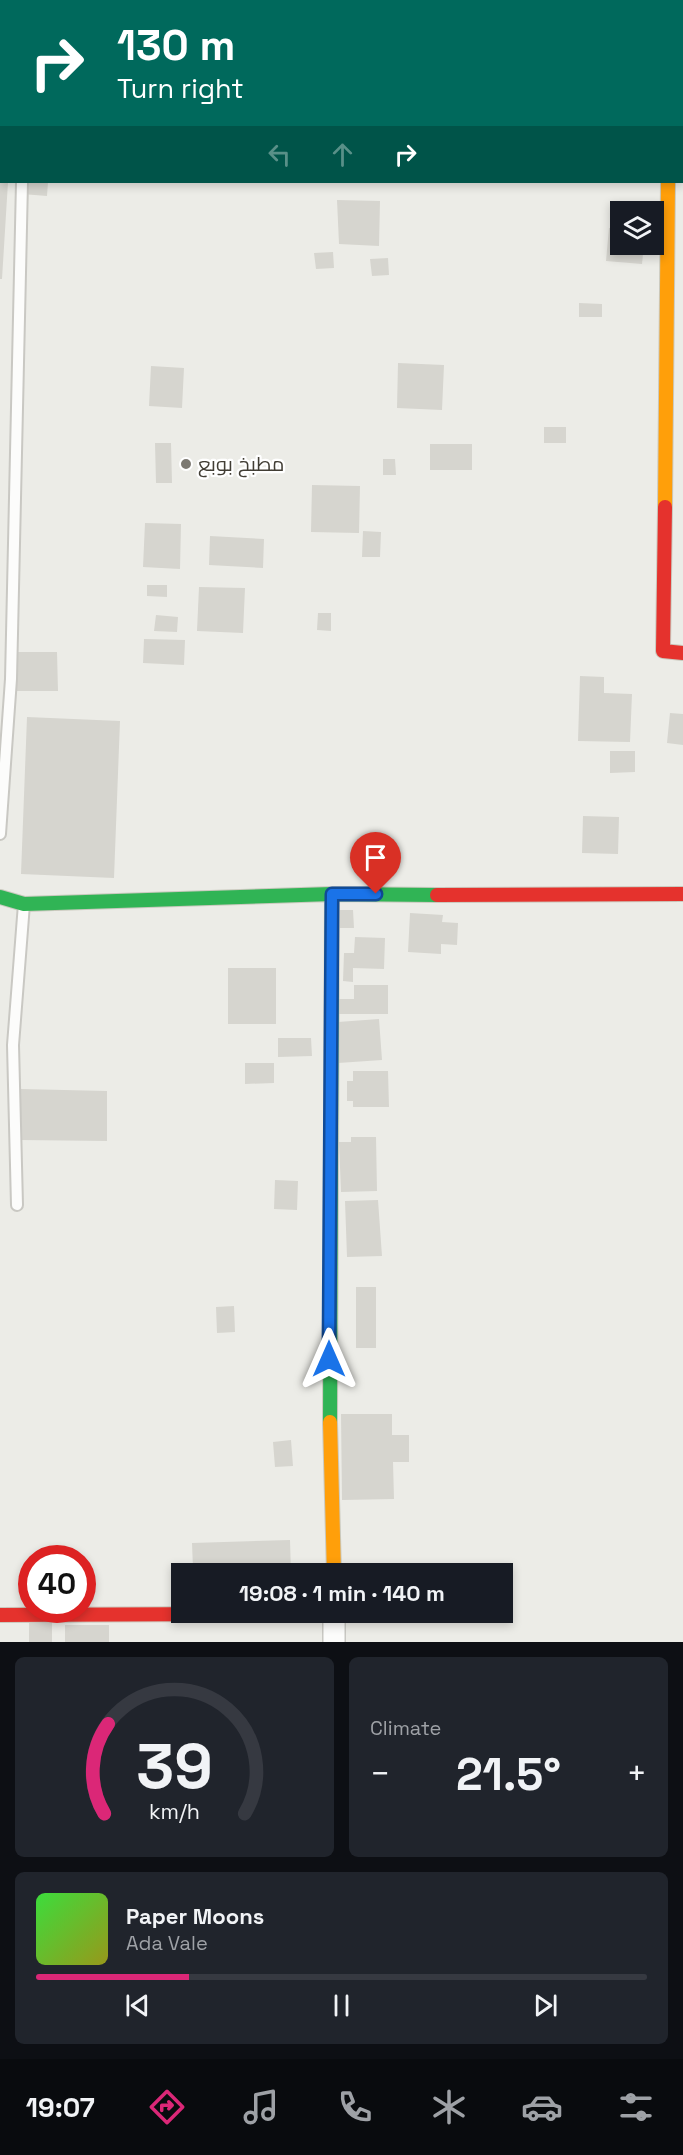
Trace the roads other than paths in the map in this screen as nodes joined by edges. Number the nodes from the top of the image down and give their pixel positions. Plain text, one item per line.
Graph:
1 (22, 183) edge
2 (668, 183) edge
3 (683, 653) edge
4 (0, 834) edge
5 (332, 894) junction
6 (683, 894) edge
7 (0, 897) edge
8 (24, 904) junction
9 (17, 1205) dead end
10 (334, 1563) edge
11 (171, 1614) edge
12 (0, 1615) edge
13 (334, 1623) edge
14 (334, 1642) edge

1 - 4 lane
2 - 3 street
5 - 6 street
5 - 8 street
5 - 10 street
7 - 8 street
8 - 9 lane
11 - 12 street
13 - 14 street

